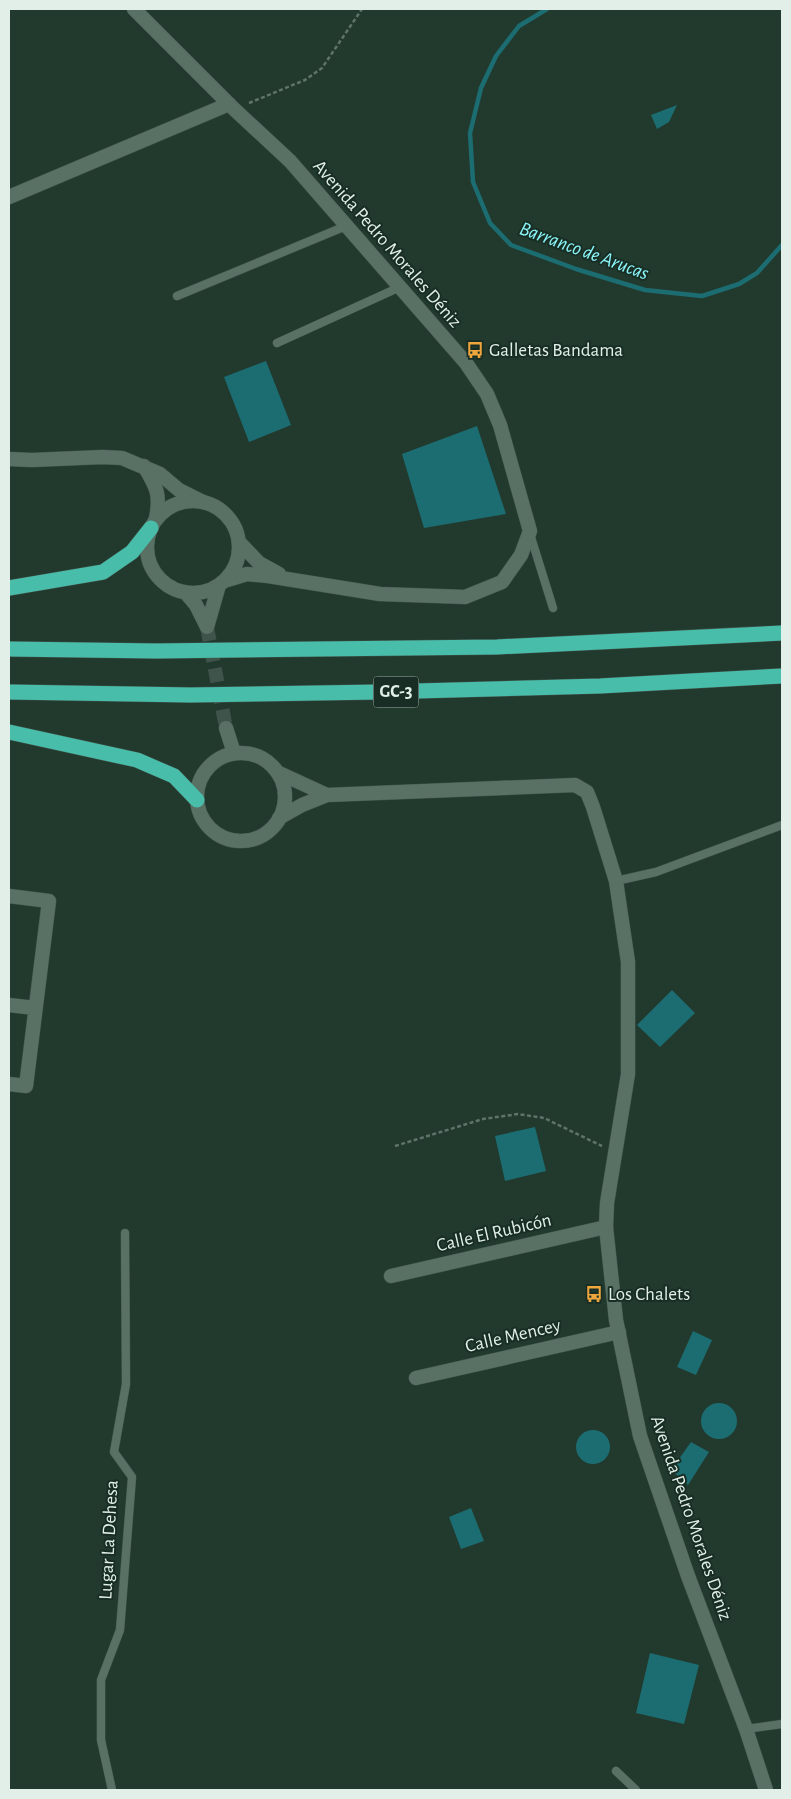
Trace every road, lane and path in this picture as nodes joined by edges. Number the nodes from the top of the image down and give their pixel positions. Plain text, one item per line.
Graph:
1 (134, 9) edge
2 (362, 9) edge
3 (231, 106) junction
4 (9, 197) edge
5 (346, 226) junction
6 (400, 287) junction
7 (177, 296) dead end
8 (277, 343) dead end
9 (9, 459) edge
10 (144, 466) junction
11 (204, 502) junction
12 (153, 523) junction
13 (530, 531) junction
14 (239, 542) junction
15 (284, 577) junction
16 (222, 583) junction
17 (9, 588) edge
18 (185, 592) junction
19 (552, 608) dead end
20 (782, 633) edge
21 (9, 649) edge
22 (782, 676) edge
23 (9, 692) edge
24 (226, 728) tunnel mouth
25 (9, 732) edge
26 (234, 754) junction
27 (277, 772) junction
28 (327, 795) junction
29 (197, 800) junction
30 (279, 818) junction
31 (782, 825) edge
32 (616, 881) junction
33 (9, 896) edge
34 (9, 1004) edge
35 (36, 1008) junction
36 (9, 1084) edge
37 (395, 1146) dead end
38 (614, 1152) junction
39 (606, 1227) junction
40 (125, 1233) dead end
41 (391, 1276) dead end
42 (618, 1332) junction
43 (416, 1378) dead end
44 (782, 1724) edge
45 (746, 1729) junction
46 (616, 1771) dead end
47 (112, 1790) edge
48 (636, 1790) edge
49 (766, 1790) edge

1 - 3 street, Avenida Pedro Morales Déniz
2 - 3 path
3 - 4 street
3 - 5 street, Avenida Pedro Morales Déniz
5 - 6 street, Avenida Pedro Morales Déniz
5 - 7 lane
6 - 8 lane
6 - 13 street, Avenida Pedro Morales Déniz
9 - 10 street
10 - 11 street
10 - 12 street
11 - 12 street
11 - 14 street
12 - 17 highway
12 - 18 street
13 - 15 street
13 - 19 lane, Avenida Pedro Morales Déniz
14 - 15 street
14 - 16 street
15 - 16 street
16 - 18 street
16 - 18 street
20 - 21 highway, GC-3
22 - 23 highway, GC-3
24 - 26 street
25 - 29 highway
26 - 27 street
26 - 29 street
27 - 28 street
27 - 30 street
28 - 30 street
28 - 32 street, Avenida Pedro Morales Déniz
29 - 30 street
31 - 32 lane
32 - 38 street, Avenida Pedro Morales Déniz
33 - 35 street
34 - 35 street
35 - 36 street
37 - 38 path
38 - 39 street, Avenida Pedro Morales Déniz
39 - 41 street, Calle El Rubicón
39 - 42 street, Avenida Pedro Morales Déniz
40 - 47 lane, Lugar La Dehesa
42 - 43 street, Calle Mencey
42 - 45 street, Avenida Pedro Morales Déniz
44 - 45 lane
45 - 49 street, Avenida Pedro Morales Déniz
46 - 48 lane

